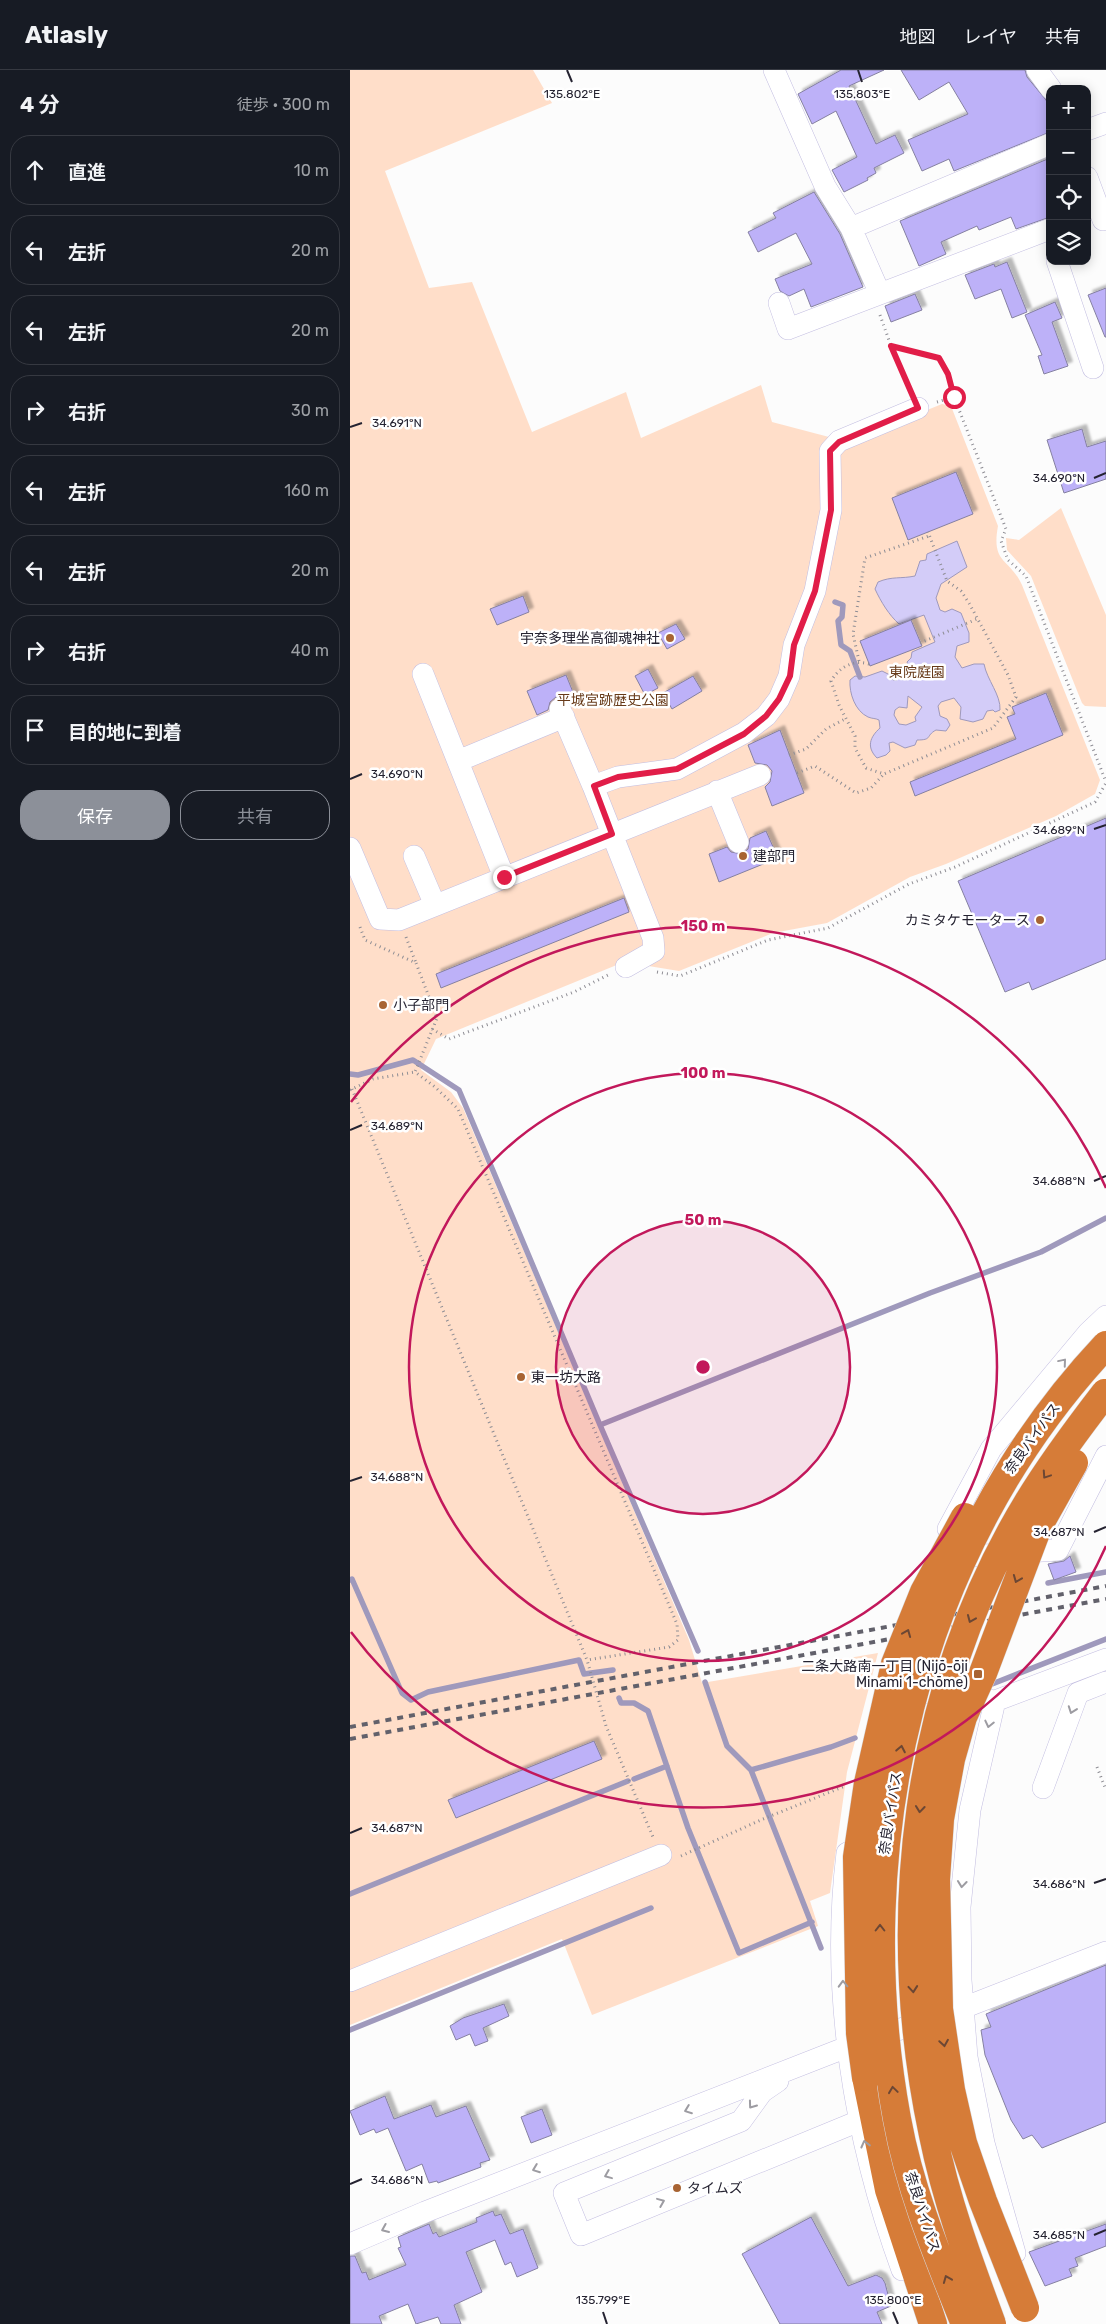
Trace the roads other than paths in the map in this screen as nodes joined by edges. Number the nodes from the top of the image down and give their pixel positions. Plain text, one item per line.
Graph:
1 (774, 70) edge
2 (1037, 70) edge
3 (1048, 85) edge
4 (1106, 123) edge
5 (1091, 129) edge
6 (1046, 146) edge
7 (1091, 191) edge
8 (1099, 220) edge
9 (851, 228) junction
10 (1046, 233) edge
11 (1058, 265) edge
12 (880, 294) junction
13 (779, 303) dead end
14 (1093, 368) dead end
15 (918, 408) road end
16 (423, 674) dead end
17 (458, 761) junction
18 (760, 775) dead end
19 (594, 786) junction
20 (717, 790) junction
21 (612, 834) junction
22 (738, 842) dead end
23 (350, 848) edge
24 (414, 856) dead end
25 (504, 877) junction
26 (434, 905) junction
27 (626, 967) road end
28 (1106, 1316) edge
29 (1098, 1353) edge
30 (1106, 1393) edge
31 (1106, 1456) edge
32 (1106, 1659) edge
33 (1106, 1682) edge
34 (995, 1701) junction
35 (1044, 1788) dead end
36 (661, 1856) road end
37 (1106, 1952) edge
38 (350, 1981) edge
39 (963, 2008) junction
40 (847, 2046) junction
41 (803, 2065) junction
42 (859, 2121) junction
43 (350, 2244) edge
44 (1029, 2316) edge
45 (922, 2324) edge
46 (933, 2324) edge
47 (965, 2324) edge
48 (992, 2324) edge

1 - 9 street
2 - 3 street
4 - 5 street
6 - 9 street
7 - 8 street
9 - 12 street
10 - 12 street
11 - 14 street
12 - 13 street
15 - 19 street
16 - 17 street
17 - 19 street
17 - 25 street
18 - 20 street
19 - 21 street
20 - 21 street
20 - 22 street
21 - 25 street
21 - 27 street
23 - 26 street
24 - 26 street
25 - 26 street
31 -> 28 street
46 -> 29 highway, bridge
47 -> 29 highway, 奈良バイパス, bridge
30 -> 44 highway, bridge
30 -> 48 highway, 奈良バイパス, bridge
32 - 34 street
33 -> 35 street
34 -> 39 street
40 -> 34 street
36 - 38 street
37 - 39 street
39 - 40 street
39 - 44 street
40 - 41 street
40 - 42 street
41 -> 42 street
41 -> 43 street
45 -> 42 street

